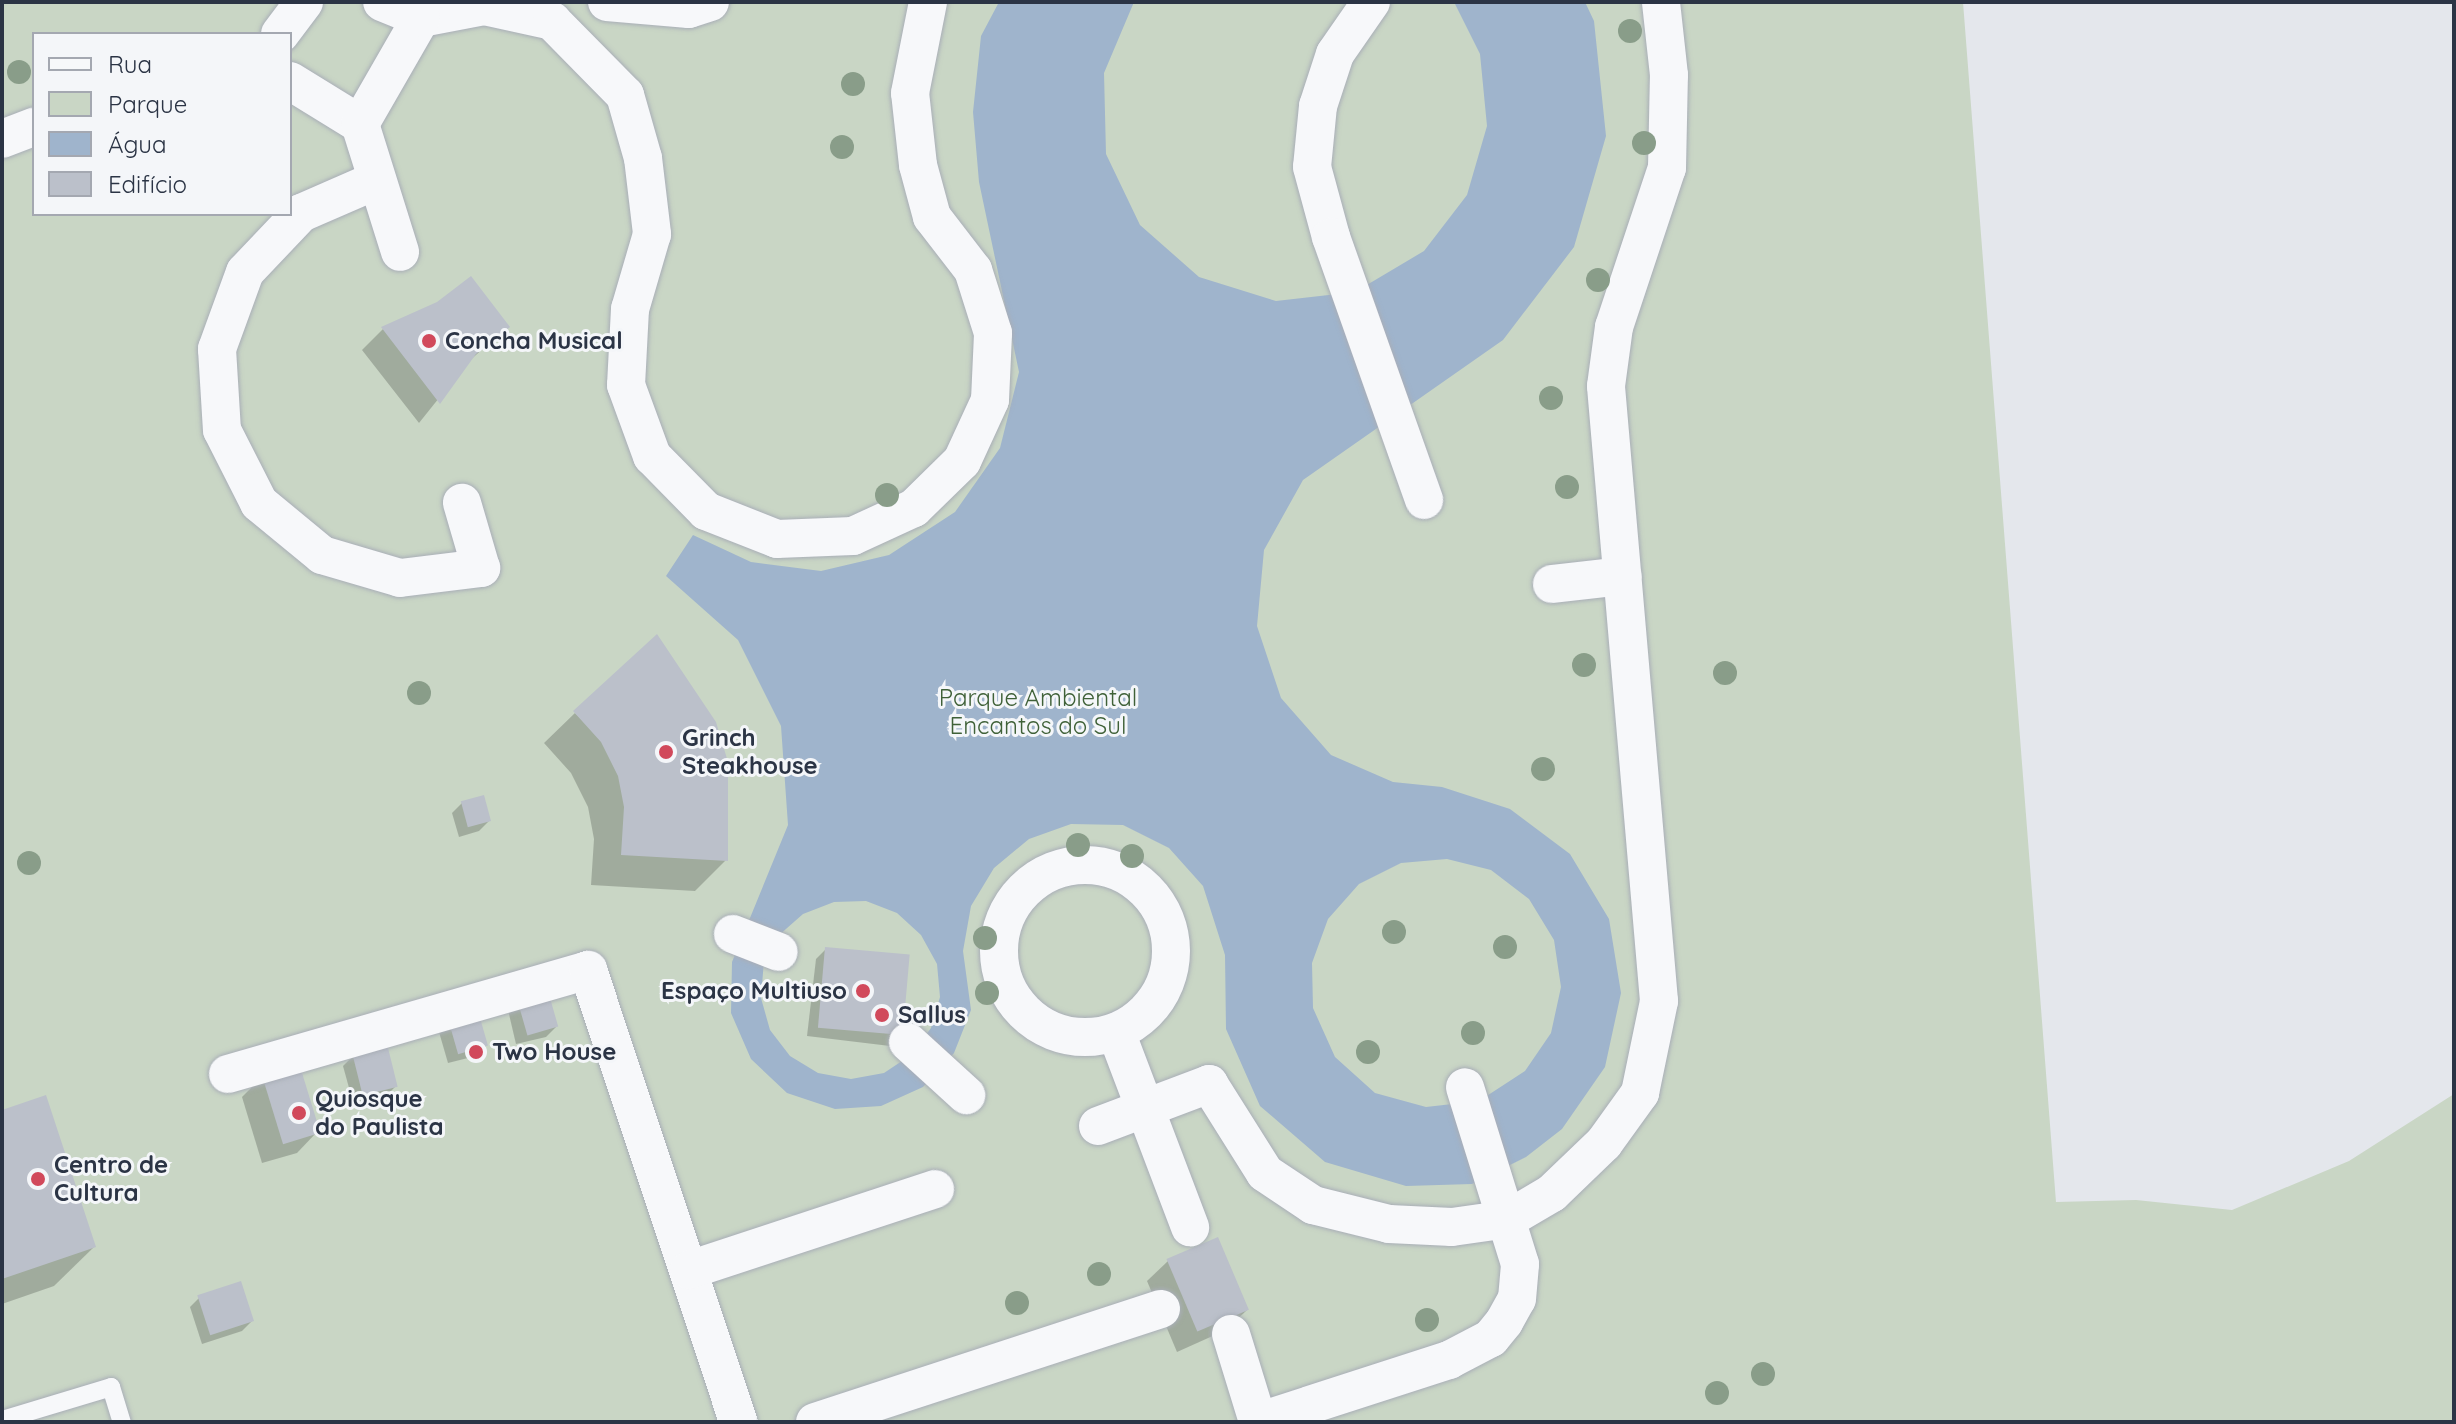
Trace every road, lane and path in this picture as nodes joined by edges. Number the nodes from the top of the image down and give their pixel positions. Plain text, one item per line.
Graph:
1 (304, 2) edge
2 (382, 2) edge
3 (595, 2) edge
4 (607, 2) edge
5 (710, 2) edge
6 (928, 2) edge
7 (1371, 2) edge
8 (1661, 2) edge
9 (421, 18) junction
10 (552, 21) junction
11 (282, 32) edge
12 (292, 82) edge
13 (360, 124) junction
14 (32, 128) edge
15 (2, 139) edge
16 (377, 180) junction
17 (400, 252) dead end
18 (1424, 500) dead end
19 (462, 503) dead end
20 (1623, 576) junction
21 (1552, 584) dead end
22 (1116, 1032) junction
23 (911, 1044) dead end
24 (228, 1074) dead end
25 (955, 1085) dead end
26 (1465, 1087) dead end
27 (1145, 1108) junction
28 (1098, 1126) dead end
29 (935, 1189) dead end
30 (1502, 1203) junction
31 (1190, 1227) dead end
32 (689, 1270) junction
33 (1161, 1309) dead end
34 (1231, 1334) dead end
35 (45, 1415) edge
36 (2, 1420) edge
37 (122, 1422) edge
38 (738, 1422) edge
39 (815, 1422) edge
40 (1258, 1422) edge

1 - 11 street
2 - 9 street
3 - 10 street
4 - 5 street
6 - 10 street
7 - 18 street
8 - 20 street
9 - 10 street
9 - 13 street
12 - 13 street
13 - 16 street
14 - 15 street
16 - 17 street
16 - 19 street
20 - 21 street
20 - 30 street
22 - 22 street
22 - 27 street
23 - 25 street
24 - 32 street
26 - 30 street
27 - 28 street
27 - 30 street
27 - 31 street
29 - 32 street
30 - 40 street
32 - 38 street
33 - 39 street
34 - 40 street
35 - 36 lane
35 - 37 lane

